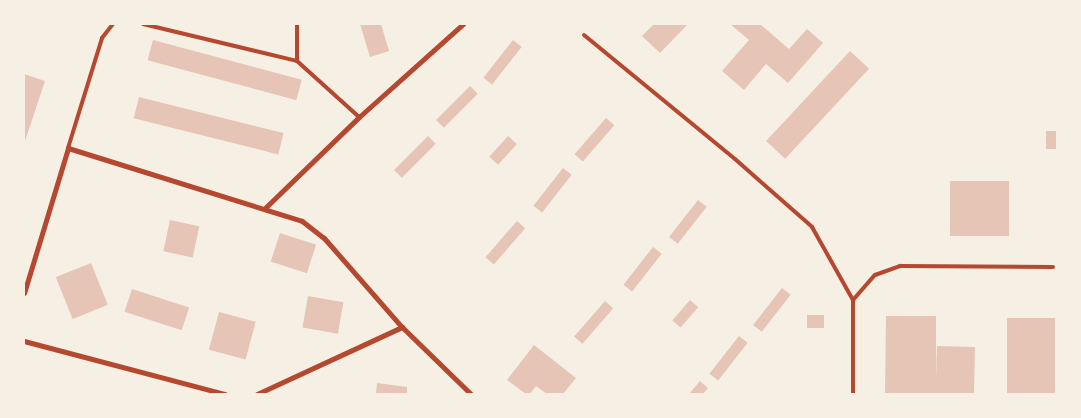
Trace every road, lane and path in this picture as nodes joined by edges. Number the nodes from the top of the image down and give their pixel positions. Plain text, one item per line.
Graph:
1 (113, 24) edge
2 (143, 24) edge
3 (297, 24) edge
4 (462, 24) edge
5 (457, 26) edge
6 (584, 35) dead end
7 (296, 61) junction
8 (359, 117) junction
9 (68, 148) junction
10 (265, 208) junction
11 (1053, 267) dead end
12 (24, 293) edge
13 (853, 300) junction
14 (402, 327) junction
15 (24, 341) edge
16 (225, 394) edge
17 (257, 394) edge
18 (471, 394) edge
19 (853, 394) edge

1 - 9 lane
2 - 7 lane
3 - 7 lane
4 - 5 street
5 - 8 street
6 - 13 lane
7 - 8 lane
8 - 10 street
9 - 10 street
9 - 12 street
10 - 14 street
11 - 13 lane
13 - 19 lane
14 - 17 street
14 - 18 street
15 - 16 street

